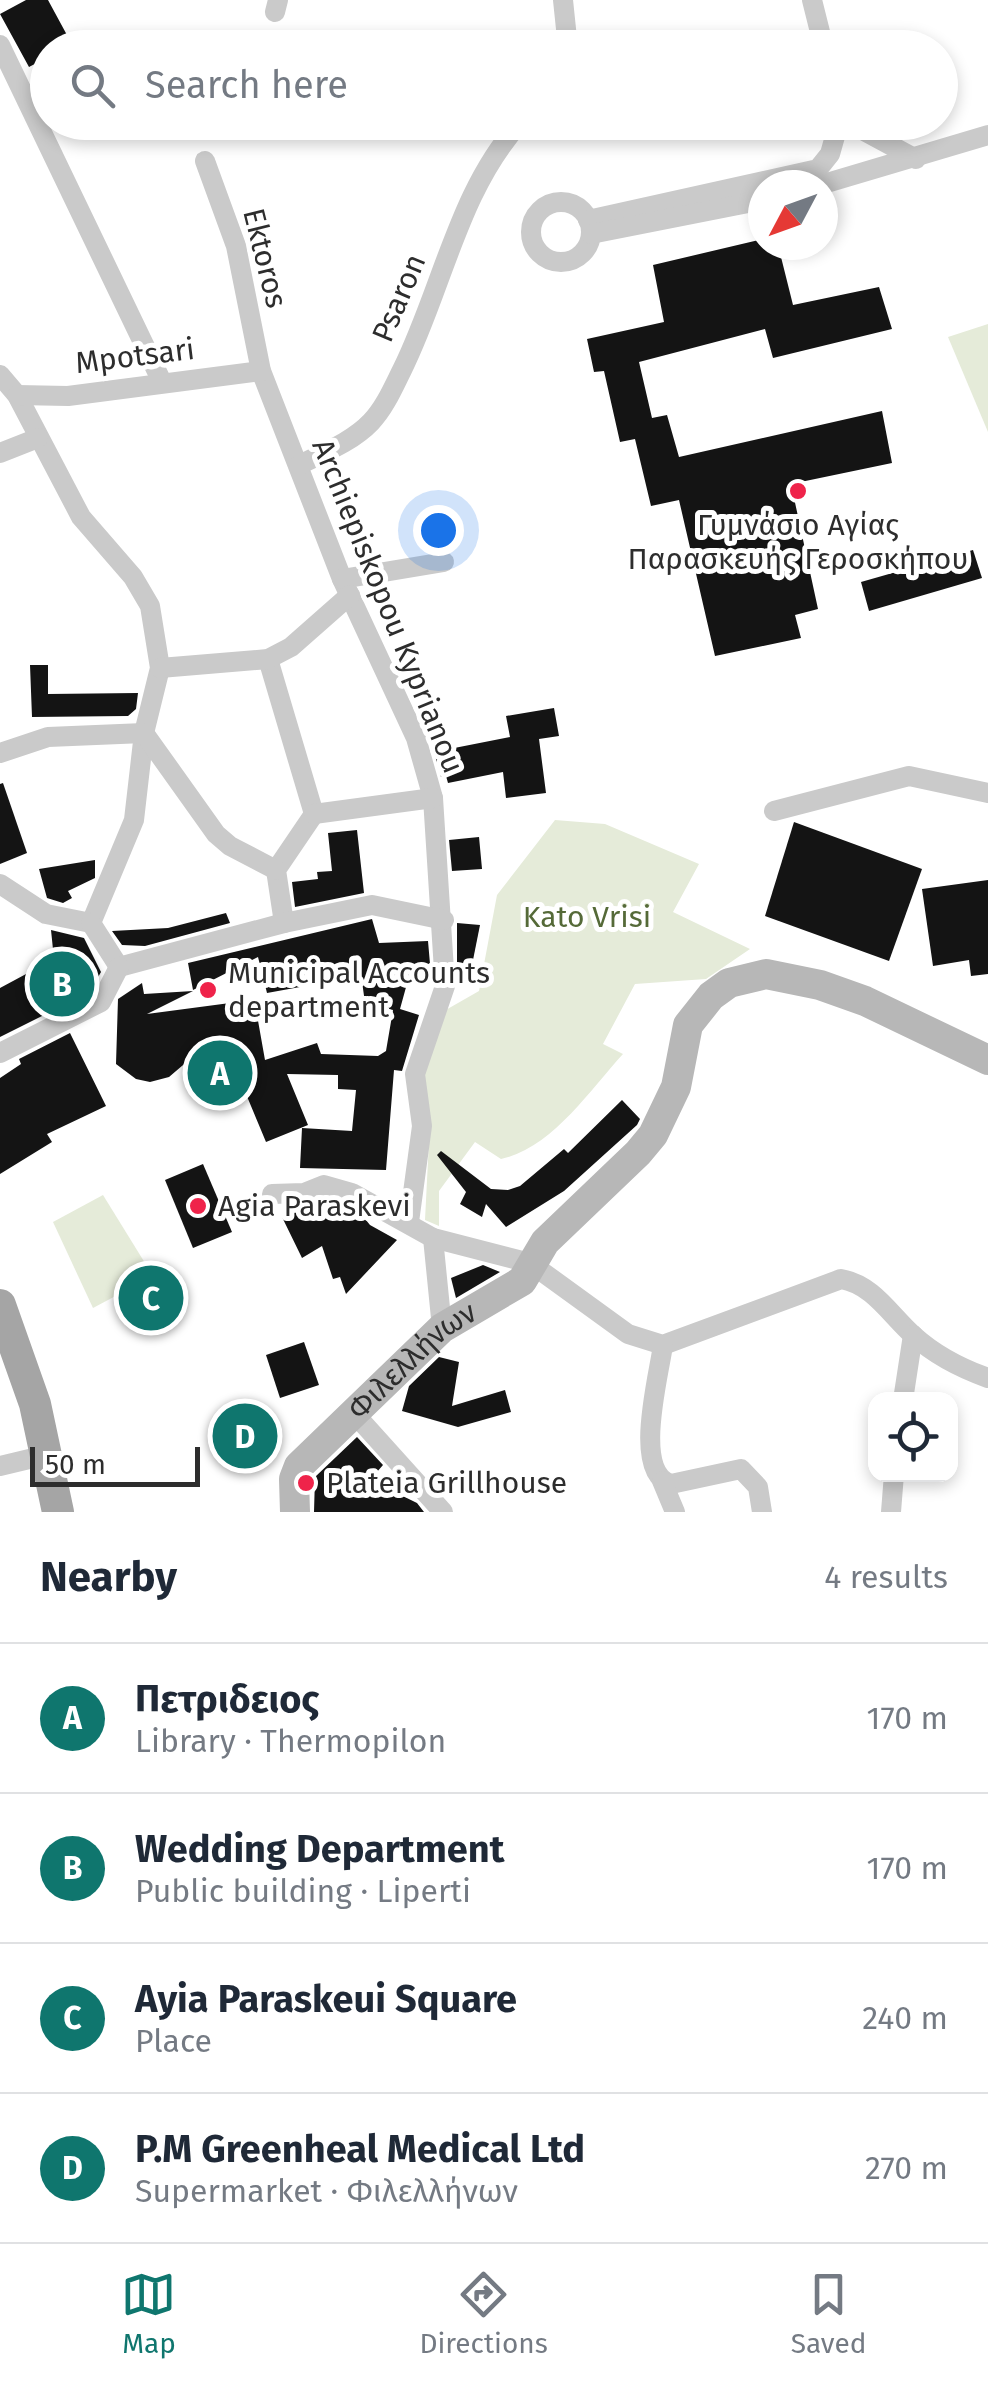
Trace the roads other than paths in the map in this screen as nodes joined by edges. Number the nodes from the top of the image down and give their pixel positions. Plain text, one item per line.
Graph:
1 (562, 0) edge
2 (812, 0) edge
3 (566, 30) edge
4 (820, 30) edge
5 (0, 45) edge
6 (30, 107) edge
7 (988, 134) edge
8 (46, 140) edge
9 (505, 140) edge
10 (834, 140) edge
11 (886, 140) edge
12 (916, 159) junction
13 (206, 162) dead end
14 (822, 170) edge
15 (838, 173) edge
16 (748, 193) edge
17 (748, 202) edge
18 (261, 371) junction
19 (0, 374) edge
20 (162, 382) junction
21 (17, 395) junction
22 (38, 438) junction
23 (0, 453) edge
24 (299, 465) junction
25 (444, 562) dead end
26 (346, 587) junction
27 (268, 659) junction
28 (160, 668) junction
29 (144, 733) junction
30 (0, 753) edge
31 (988, 793) edge
32 (433, 798) junction
33 (774, 811) dead end
34 (314, 814) junction
35 (276, 870) junction
36 (0, 884) edge
37 (444, 920) junction
38 (91, 922) junction
39 (284, 922) junction
40 (120, 967) junction
41 (0, 1053) edge
42 (988, 1060) edge
43 (272, 1194) dead end
44 (409, 1222) junction
45 (433, 1238) junction
46 (530, 1263) junction
47 (0, 1305) edge
48 (442, 1328) junction
49 (914, 1336) junction
50 (663, 1345) junction
51 (988, 1378) edge
52 (904, 1392) edge
53 (352, 1410) junction
54 (46, 1455) junction
55 (0, 1466) edge
56 (662, 1481) junction
57 (893, 1482) edge
58 (58, 1512) edge
59 (295, 1512) edge
60 (442, 1512) edge
61 (675, 1512) edge
62 (762, 1512) edge
63 (891, 1512) edge

1 - 3 street
2 - 4 street
5 - 6 street
7 - 12 street
8 - 20 street
9 - 24 street, Psaron
10 - 14 street
11 - 12 street
12 - 15 street
13 - 18 street, Ektoros
16 - 17 street
18 - 20 street, Mpotsari
18 - 24 street, Archiepiskopou Kyprianou
19 - 21 street
20 - 21 street, Mpotsari
21 - 22 street
22 - 23 street
22 - 28 street
24 - 26 street, Archiepiskopou Kyprianou
25 - 26 street
26 - 27 street
26 - 32 street, Archiepiskopou Kyprianou
27 - 28 street
27 - 34 street
28 - 29 street
29 - 30 street
29 - 35 street
29 - 38 street
31 - 33 street
32 - 34 street
32 - 37 street, Archiepiskopou Kyprianou
34 - 35 street
35 - 39 street
36 - 38 street
37 - 39 street
37 - 44 street, Archiepiskopou Kyprianou
38 - 40 street
39 - 40 street
40 - 41 street
42 - 46 street, Φιλελλήνων
43 - 44 street
44 - 45 street
45 - 46 street
45 - 48 street
46 - 48 street, Φιλελλήνων
46 - 50 street
47 - 54 main road
48 - 53 street, Φιλελλήνων
49 - 50 street
49 - 51 street
49 - 52 street
50 - 56 street
53 - 59 street, Φιλελλήνων
53 - 60 street
54 - 55 street
54 - 58 main road
56 - 61 street
56 - 62 street
57 - 63 street

